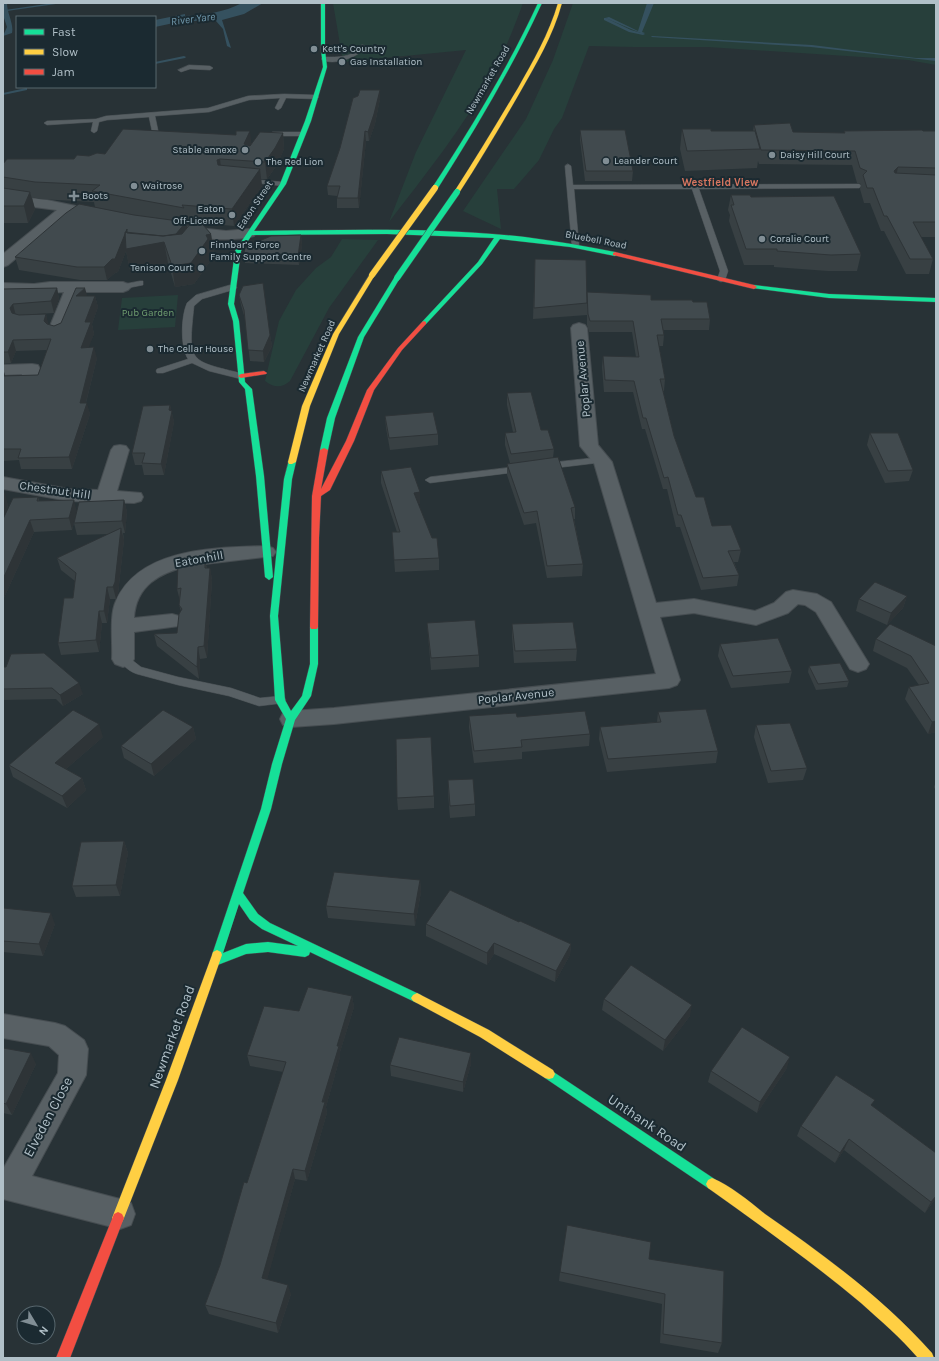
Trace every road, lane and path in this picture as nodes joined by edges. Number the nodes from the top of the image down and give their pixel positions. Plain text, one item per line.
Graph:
1 (323, 3) edge
2 (540, 3) edge
3 (560, 3) edge
4 (364, 46) dead end
5 (324, 59) junction
6 (210, 68) dead end
7 (181, 70) dead end
8 (284, 96) junction
9 (316, 97) junction
10 (278, 108) dead end
11 (152, 115) junction
12 (96, 121) junction
13 (47, 123) dead end
14 (94, 131) dead end
15 (303, 134) junction
16 (264, 140) edge
17 (173, 144) edge
18 (568, 166) dead end
19 (241, 180) edge
20 (283, 184) junction
21 (695, 186) junction
22 (859, 186) dead end
23 (570, 187) junction
24 (3, 199) edge
25 (68, 208) junction
26 (110, 217) edge
27 (168, 229) edge
28 (249, 233) junction
29 (498, 237) junction
30 (575, 245) junction
31 (3, 262) edge
32 (721, 280) junction
33 (140, 283) dead end
34 (74, 287) junction
35 (123, 287) joint
36 (233, 287) junction
37 (3, 288) edge
38 (936, 300) edge
39 (54, 323) dead end
40 (579, 328) dead end
41 (193, 360) junction
42 (32, 369) dead end
43 (3, 370) edge
44 (160, 371) dead end
45 (264, 373) dead end
46 (242, 379) junction
47 (120, 450) dead end
48 (602, 460) junction
49 (430, 480) dead end
50 (3, 483) edge
51 (106, 496) junction
52 (134, 497) dead end
53 (316, 497) junction
54 (266, 552) junction
55 (648, 611) junction
56 (274, 616) junction
57 (172, 620) dead end
58 (124, 626) junction
59 (123, 659) joint
60 (858, 664) dead end
61 (286, 710) junction
62 (238, 894) junction
63 (322, 954) junction
64 (215, 961) junction
65 (3, 1026) edge
66 (7, 1185) edge
67 (120, 1214) junction
68 (63, 1358) edge
69 (927, 1358) edge

1 - 5 main road, Eaton Street
2 - 56 main road, Newmarket Road, bridge
3 - 53 main road, Newmarket Road, bridge
4 - 5 lane
5 - 9 main road, Eaton Street
6 - 7 lane
8 - 9 lane
8 - 10 lane
8 - 11 lane
9 - 15 main road, Eaton Street
11 - 12 lane
11 - 17 lane
12 - 13 lane
12 - 14 lane
15 - 16 lane
15 - 20 main road, Eaton Street
18 - 23 lane
19 - 20 lane
20 - 28 main road, Eaton Street
21 - 22 lane
21 - 23 lane
21 - 32 lane
23 - 30 lane
24 - 25 street
25 - 26 street
25 - 31 street
27 - 28 street
28 - 29 main road, Bluebell Road
28 - 36 main road, Eaton Street
29 - 30 main road, Bluebell Road
29 - 53 main road
30 - 32 main road, Bluebell Road
32 - 38 main road, Bluebell Road
33 - 35 lane
34 - 35 street
34 - 37 street
34 - 39 street
36 - 41 lane
36 - 46 main road, Eaton Street
40 - 48 street, Poplar Avenue
41 - 44 lane
41 - 46 lane
42 - 43 street
45 - 46 main road
46 - 54 main road, Eaton Street
47 - 51 street, Chestnut Hill
48 - 49 lane
48 - 55 street, Poplar Avenue
50 - 51 street, Chestnut Hill
51 - 52 street, Chestnut Hill
53 - 61 main road, Newmarket Road
54 - 56 main road, Eaton Street
54 - 58 street, Eatonhill
55 - 60 street
55 - 61 street, Poplar Avenue
56 - 61 main road, Newmarket Road
57 - 58 street
58 - 59 street, Eatonhill
59 - 61 lane
61 - 62 main road, Newmarket Road
62 - 63 main road, Unthank Road
62 - 64 main road, Newmarket Road
63 - 64 main road, Unthank Road
63 - 69 main road, Unthank Road
64 - 67 main road, Newmarket Road
65 - 66 street, Elveden Close
66 - 67 street, Elveden Close
67 - 68 main road, Newmarket Road

